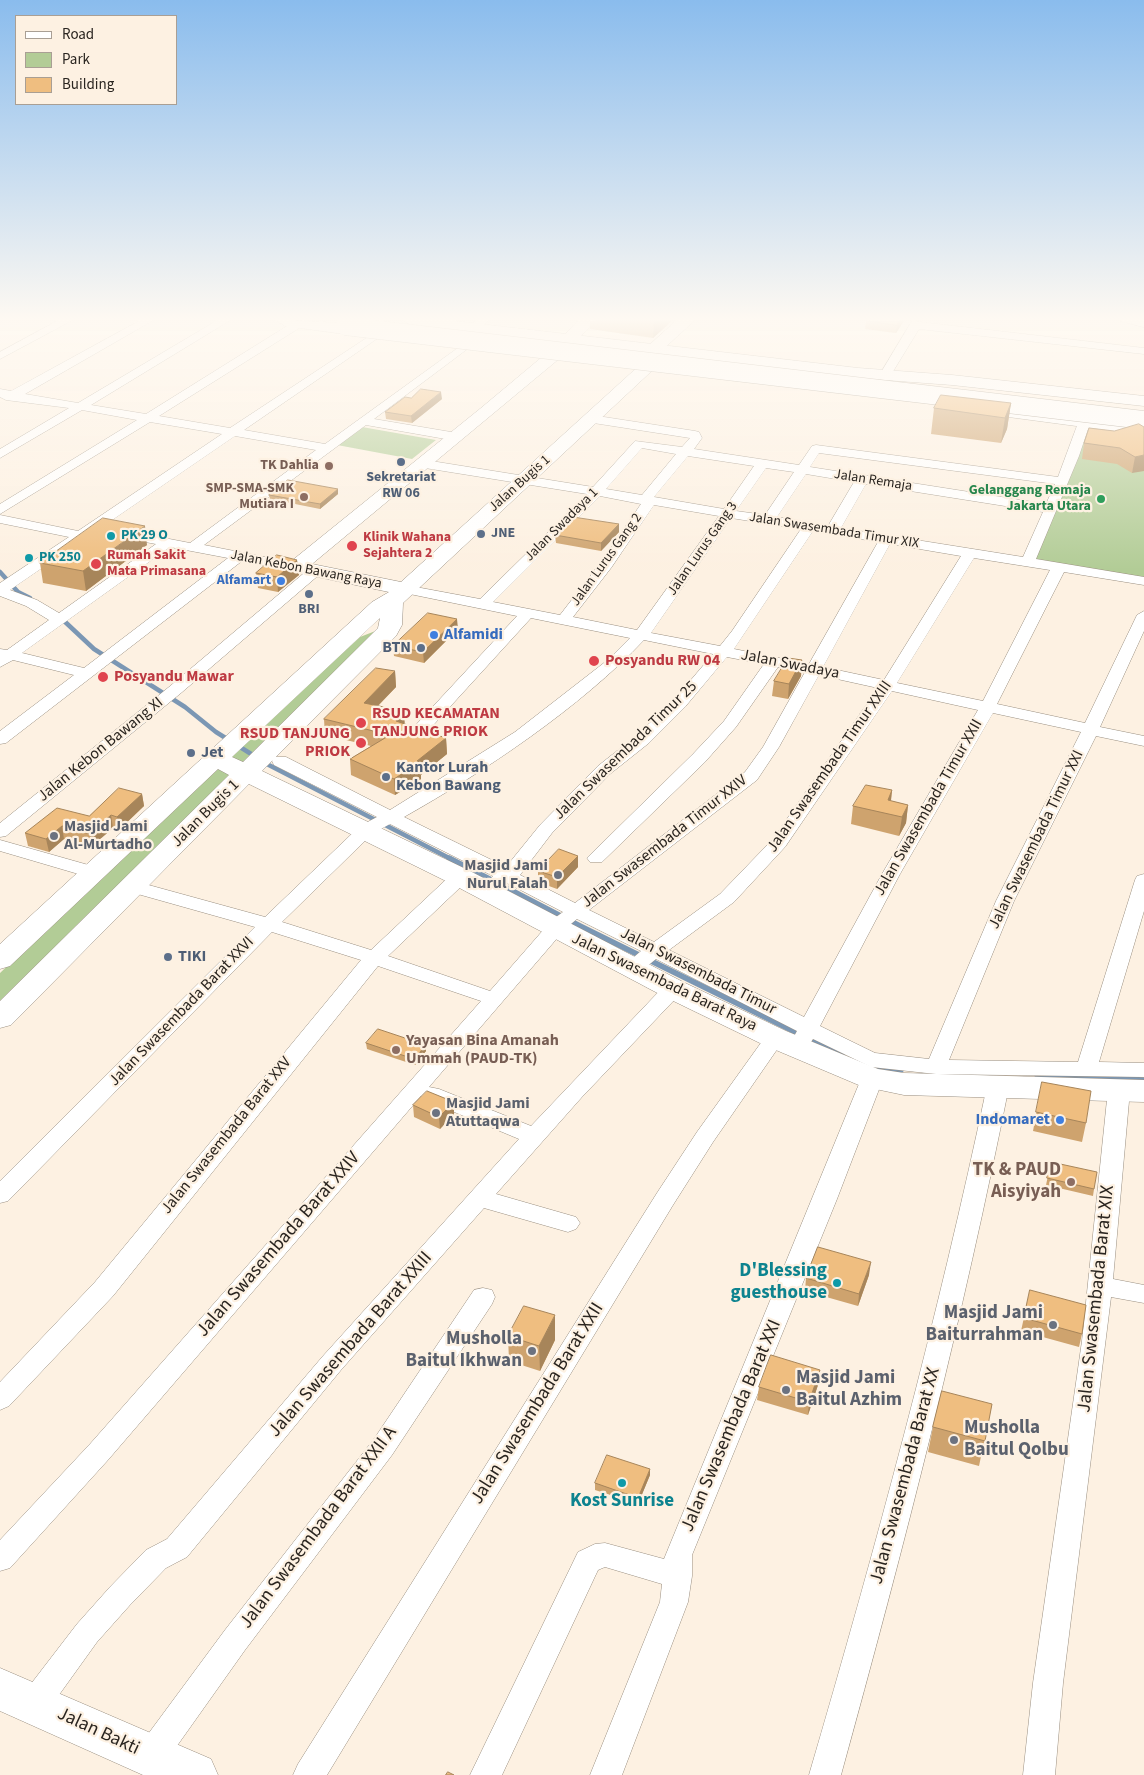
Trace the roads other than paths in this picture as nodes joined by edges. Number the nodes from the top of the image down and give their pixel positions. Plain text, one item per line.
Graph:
1 (66, 404) edge
2 (84, 404) edge
3 (171, 404) edge
4 (272, 404) edge
5 (387, 404) edge
6 (496, 404) edge
7 (606, 404) edge
8 (941, 404) edge
9 (1004, 404) edge
10 (1065, 404) edge
11 (1108, 404) edge
12 (80, 406) junction
13 (1144, 408) edge
14 (1144, 413) edge
15 (149, 418) junction
16 (591, 419) junction
17 (1144, 420) edge
18 (364, 421) junction
19 (1084, 423) junction
20 (1144, 430) edge
21 (230, 432) junction
22 (457, 437) junction
23 (639, 444) joint
24 (328, 448) junction
25 (686, 450) junction
26 (0, 454) edge
27 (763, 463) junction
28 (425, 464) junction
29 (801, 469) junction
30 (862, 480) junction
31 (1062, 481) junction
32 (523, 482) junction
33 (594, 493) junction
34 (647, 501) junction
35 (1050, 509) junction
36 (0, 510) edge
37 (726, 514) junction
38 (0, 519) edge
39 (768, 520) junction
40 (809, 527) junction
41 (832, 531) junction
42 (84, 532) junction
43 (886, 539) junction
44 (167, 543) junction
45 (193, 547) junction
46 (970, 553) junction
47 (239, 557) junction
48 (1028, 562) junction
49 (1059, 567) junction
50 (305, 569) junction
51 (1144, 582) edge
52 (1, 590) edge
53 (399, 595) junction
54 (483, 604) junction
55 (529, 612) junction
56 (1144, 615) edge
57 (63, 618) junction
58 (564, 619) junction
59 (362, 626) junction
60 (384, 634) junction
61 (642, 634) junction
62 (723, 652) junction
63 (3, 656) edge
64 (773, 662) junction
65 (814, 670) junction
66 (86, 674) junction
67 (888, 685) junction
68 (988, 706) junction
69 (421, 728) edge
70 (1090, 730) junction
71 (0, 740) edge
72 (1144, 741) edge
73 (225, 749) junction
74 (276, 755) junction
75 (249, 770) junction
76 (378, 823) junction
77 (0, 832) edge
78 (0, 846) edge
79 (596, 858) dead end
80 (92, 872) junction
81 (1144, 880) edge
82 (488, 882) junction
83 (134, 887) junction
84 (52, 911) junction
85 (100, 919) junction
86 (565, 920) junction
87 (269, 924) junction
88 (373, 958) junction
89 (644, 959) junction
90 (0, 960) edge
91 (673, 990) junction
92 (494, 999) junction
93 (0, 1018) edge
94 (797, 1039) junction
95 (936, 1067) junction
96 (1086, 1069) junction
97 (1144, 1070) edge
98 (872, 1079) junction
99 (998, 1086) junction
100 (416, 1088) junction
101 (1131, 1091) edge
102 (534, 1136) junction
103 (0, 1196) edge
104 (480, 1198) junction
105 (568, 1223) dead end
106 (1101, 1286) junction
107 (1144, 1294) edge
108 (483, 1297) dead end
109 (0, 1399) edge
110 (0, 1559) edge
111 (678, 1576) junction
112 (18, 1696) edge
113 (151, 1756) junction
114 (195, 1775) edge
115 (309, 1775) edge
116 (486, 1775) edge
117 (606, 1775) edge
118 (825, 1775) edge
119 (1039, 1775) edge

1 - 12 street
2 - 12 street
3 - 15 street
4 - 21 street
5 - 18 street
6 - 22 main road
7 - 16 main road, Jalan Bugis 1
8 - 19 main road
9 - 17 main road, bridge
10 - 14 main road
11 - 13 main road
12 - 15 street
12 - 26 street
15 - 21 street
15 - 36 street
16 - 25 street, Jalan Lurus Gang 2
16 - 32 main road, Jalan Bugis 1
18 - 22 street
18 - 24 street
19 - 20 main road
19 - 31 street
21 - 24 street
21 - 42 street
22 - 28 main road
23 - 25 street, Jalan Remaja
23 - 33 street, Jalan Swadaya 1
24 - 45 street
25 - 27 street, Jalan Remaja
25 - 34 street, Jalan Lurus Gang 2
27 - 29 street, Jalan Remaja
27 - 37 street, Jalan Lurus Gang 3
28 - 32 street, Jalan Swasembada Timur XIX
28 - 50 main road
29 - 30 street, Jalan Remaja
29 - 31 street
29 - 39 street
30 - 35 street, Jalan Remaja
30 - 41 street
31 - 35 street
32 - 33 street, Jalan Swasembada Timur XIX
32 - 53 main road, Jalan Bugis 1
33 - 34 street, Jalan Swasembada Timur XIX
33 - 54 street, Jalan Swadaya 1
34 - 37 street, Jalan Swasembada Timur XIX
34 - 58 street, Jalan Lurus Gang 2
35 - 48 street
37 - 39 street, Jalan Swasembada Timur XIX
37 - 61 street, Jalan Lurus Gang 3
38 - 42 street
39 - 40 street, Jalan Swasembada Timur XIX
40 - 41 street, Jalan Swasembada Timur XIX
40 - 62 street, Jalan Swasembada Timur 25
41 - 43 street, Jalan Swasembada Timur XIX
42 - 44 street, Jalan Kebon Bawang Raya
42 - 52 street
43 - 46 street, Jalan Swasembada Timur XIX
43 - 65 street, Jalan Swasembada Timur XXIV
44 - 45 street, Jalan Kebon Bawang Raya
44 - 57 street
45 - 47 street, Jalan Kebon Bawang Raya
46 - 48 street, Jalan Swasembada Timur XIX
46 - 67 street, Jalan Swasembada Timur XXIII
47 - 50 street, Jalan Kebon Bawang Raya
47 - 66 street
48 - 49 street, Jalan Swasembada Timur XIX
49 - 51 street, Jalan Swasembada Timur XIX
49 - 68 street, Jalan Swasembada Timur XXII
50 - 53 main road, Jalan Kebon Bawang Raya
50 - 77 street, Jalan Kebon Bawang XI
52 - 57 street
53 - 54 street, Jalan Swadaya
53 - 59 main road, Jalan Bugis 1
53 - 60 main road, Jalan Bugis 1
54 - 55 street, Jalan Swadaya
55 - 58 street, Jalan Swadaya
55 - 69 street
56 - 70 street, Jalan Swasembada Timur XXI
57 - 63 street
58 - 61 street, Jalan Swadaya
59 - 60 main road
59 - 73 main road, Jalan Bugis 1
60 - 74 main road, Jalan Bugis 1
61 - 62 street, Jalan Swadaya
61 - 76 street, Jalan Lurus Gang 3
62 - 64 street, Jalan Swadaya
62 - 82 street, Jalan Swasembada Timur 25
63 - 66 street
64 - 65 street, Jalan Swadaya
64 - 79 street
65 - 67 street, Jalan Swadaya
65 - 86 street, Jalan Swasembada Timur XXIV
66 - 71 street
67 - 68 street, Jalan Swadaya
67 - 89 street, Jalan Swasembada Timur XXIII
68 - 70 street, Jalan Swadaya
68 - 94 street, Jalan Swasembada Timur XXII
70 - 72 street, Jalan Swadaya
70 - 95 street, Jalan Swasembada Timur XXI
73 - 75 main road, Jalan Swasembada Barat Raya
73 - 80 main road, Jalan Bugis 1
74 - 75 main road, Jalan Bugis 1
74 - 76 street
75 - 76 main road, Jalan Swasembada Barat Raya
75 - 83 main road, Jalan Bugis 1
76 - 82 main road, Jalan Swasembada Barat Raya
76 - 82 street
76 - 87 street, Jalan Swasembada Barat XXVI
78 - 80 street
80 - 84 main road, Jalan Bugis 1
81 - 96 street
82 - 86 main road, Jalan Swasembada Barat Raya
82 - 88 street, Jalan Swasembada Barat XXV
83 - 85 main road, Jalan Bugis 1
83 - 87 street
84 - 85 main road
84 - 90 main road, Jalan Bugis 1
85 - 93 main road, Jalan Bugis 1
86 - 89 main road, Jalan Swasembada Barat Raya
86 - 92 street, Jalan Swasembada Barat XXIV
87 - 88 street
87 - 103 street, Jalan Swasembada Barat XXVI
88 - 92 street
88 - 109 street, Jalan Swasembada Barat XXV
89 - 91 main road, Jalan Swasembada Barat Raya
89 - 94 street, Jalan Swasembada Timur
91 - 94 main road, Jalan Swasembada Barat Raya
91 - 102 street, Jalan Swasembada Barat XXIII
92 - 100 street, Jalan Swasembada Barat XXIV
94 - 95 street, Jalan Swasembada Timur
94 - 98 main road, Jalan Swasembada Barat Raya
94 - 115 street, Jalan Swasembada Barat XXII
95 - 96 street, Jalan Swasembada Timur
96 - 97 street, Jalan Swasembada Timur
98 - 99 main road, Jalan Swasembada Barat Raya
98 - 111 street, Jalan Swasembada Barat XXI
99 - 101 main road, Jalan Swasembada Barat Raya
99 - 118 street, Jalan Swasembada Barat XX
100 - 102 street
100 - 110 street, Jalan Swasembada Barat XXIV
101 - 106 street, Jalan Swasembada Barat XIX
102 - 104 street, Jalan Swasembada Barat XXIII
104 - 105 street
104 - 112 street, Jalan Swasembada Barat XXIII
106 - 107 street
106 - 119 street, Jalan Swasembada Barat XIX
108 - 113 street, Jalan Swasembada Barat XXII A
111 - 116 street
111 - 117 street, Jalan Swasembada Barat XXI
112 - 113 main road, Jalan Bakti
113 - 114 main road, Jalan Bakti

